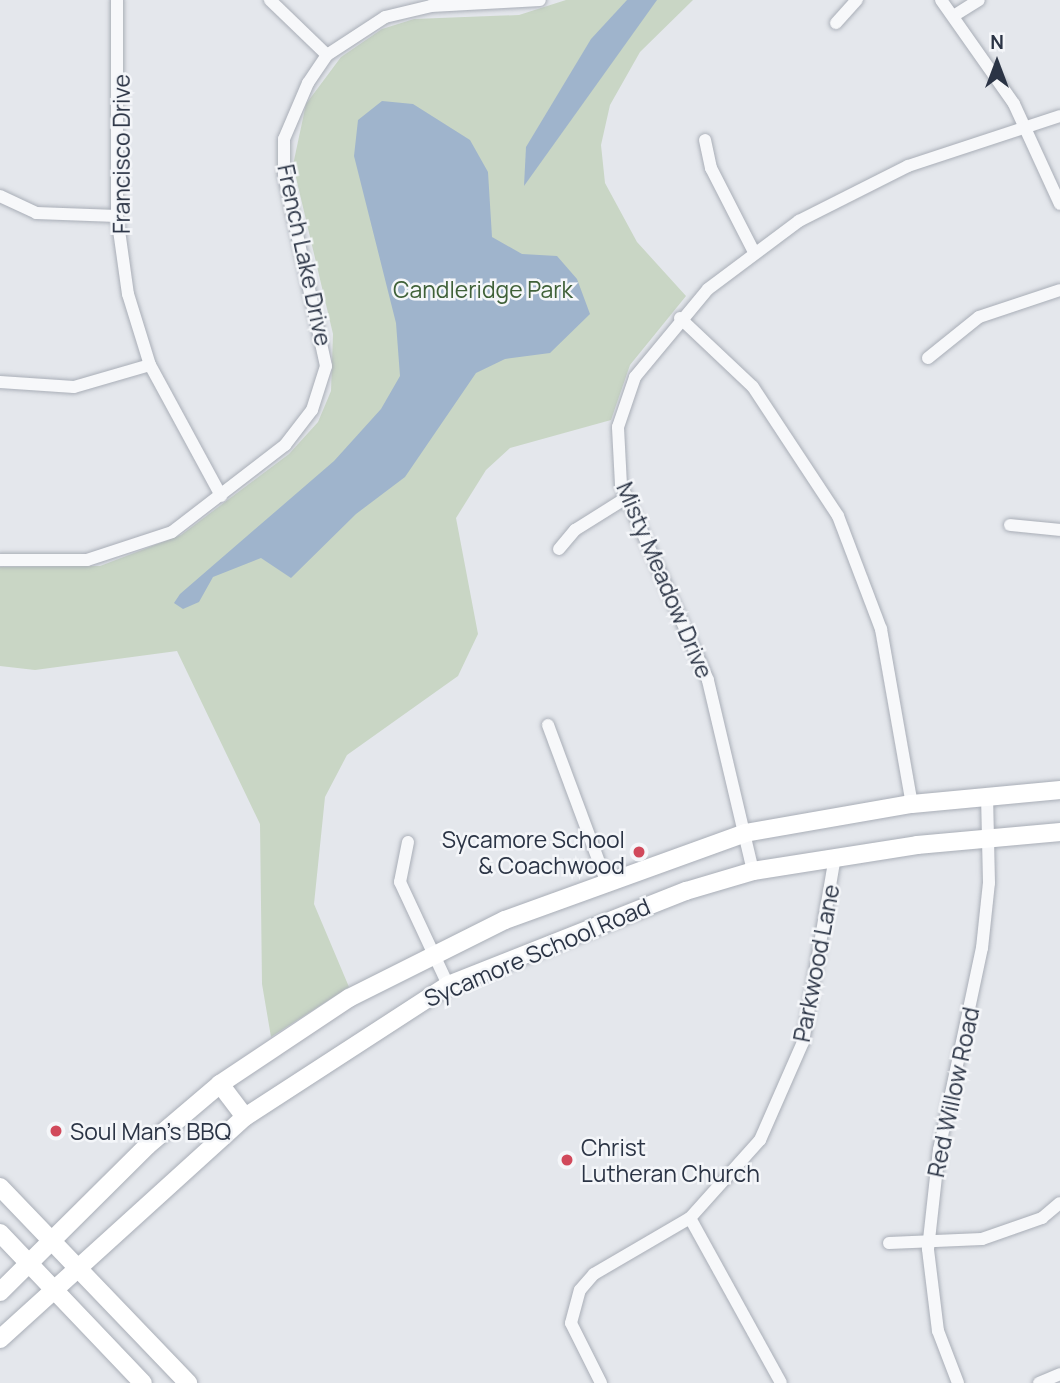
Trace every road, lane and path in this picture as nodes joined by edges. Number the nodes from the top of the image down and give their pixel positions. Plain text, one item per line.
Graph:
1 (117, 0) edge
2 (270, 0) edge
3 (540, 0) edge
4 (857, 0) edge
5 (942, 0) edge
6 (979, 0) edge
7 (445, 2) edge
8 (955, 15) junction
9 (836, 23) dead end
10 (327, 55) junction
11 (1060, 116) edge
12 (1023, 128) junction
13 (705, 140) dead end
14 (0, 196) edge
15 (1060, 204) edge
16 (117, 216) junction
17 (754, 252) junction
18 (1060, 290) edge
19 (680, 318) junction
20 (928, 358) dead end
21 (150, 365) junction
22 (0, 382) edge
23 (221, 496) junction
24 (626, 498) junction
25 (1010, 525) dead end
26 (1060, 530) edge
27 (559, 549) dead end
28 (0, 561) edge
29 (548, 725) dead end
30 (1060, 790) edge
31 (987, 797) junction
32 (912, 804) junction
33 (1060, 832) edge
34 (745, 833) junction
35 (989, 836) junction
36 (408, 842) dead end
37 (835, 857) junction
38 (753, 872) junction
39 (606, 881) junction
40 (432, 955) junction
41 (448, 985) junction
42 (220, 1084) junction
43 (245, 1118) junction
44 (0, 1187) edge
45 (1060, 1203) edge
46 (690, 1218) junction
47 (0, 1233) edge
48 (929, 1241) junction
49 (53, 1242) junction
50 (889, 1243) dead end
51 (30, 1262) junction
52 (77, 1265) junction
53 (53, 1286) junction
54 (0, 1292) edge
55 (0, 1339) edge
56 (1060, 1374) edge
57 (143, 1383) edge
58 (188, 1383) edge
59 (601, 1383) edge
60 (781, 1383) edge
61 (958, 1383) edge
62 (1039, 1383) edge

1 - 16 street, Francisco Drive
2 - 10 street
3 - 7 street, French Lake Drive
4 - 9 street
5 - 8 street
6 - 8 street
7 - 10 street, French Lake Drive
8 - 12 street
10 - 23 street, French Lake Drive
11 - 12 street, Misty Meadow Drive
12 - 15 street
12 - 17 street, Misty Meadow Drive
13 - 17 street
14 - 16 street
16 - 21 street, Francisco Drive
17 - 19 street, Misty Meadow Drive
18 - 20 street
19 - 24 street, Misty Meadow Drive
19 - 32 street
21 - 22 street
21 - 23 street, Francisco Drive
23 - 28 street, French Lake Drive
24 - 27 street
24 - 34 street, Misty Meadow Drive
25 - 26 street
29 - 39 street
30 - 31 main road, Sycamore School Road
31 - 32 main road, Sycamore School Road
31 - 35 street, Red Willow Road
32 - 34 main road, Sycamore School Road
33 - 35 main road, Sycamore School Road
34 - 38 street, Misty Meadow Drive
34 - 39 main road, Sycamore School Road
35 - 37 main road, Sycamore School Road
35 - 48 street, Red Willow Road
36 - 40 street
37 - 38 main road, Sycamore School Road
37 - 46 street, Parkwood Lane
38 - 41 main road, Sycamore School Road
39 - 40 main road, Sycamore School Road
40 - 41 street
40 - 42 main road, Sycamore School Road
41 - 43 main road, Sycamore School Road
42 - 43 main road
42 - 49 main road, Sycamore School Road
43 - 52 main road, Sycamore School Road
44 - 49 main road
45 - 48 street
46 - 59 street, Parkwood Lane
46 - 60 street
47 - 51 main road
48 - 50 street
48 - 61 street, Red Willow Road
49 - 51 main road, Sycamore School Road
49 - 52 main road
51 - 53 main road
51 - 54 main road, Sycamore School Road
52 - 53 main road, Sycamore School Road
52 - 58 main road
53 - 55 main road, Sycamore School Road
53 - 57 main road
56 - 62 street

